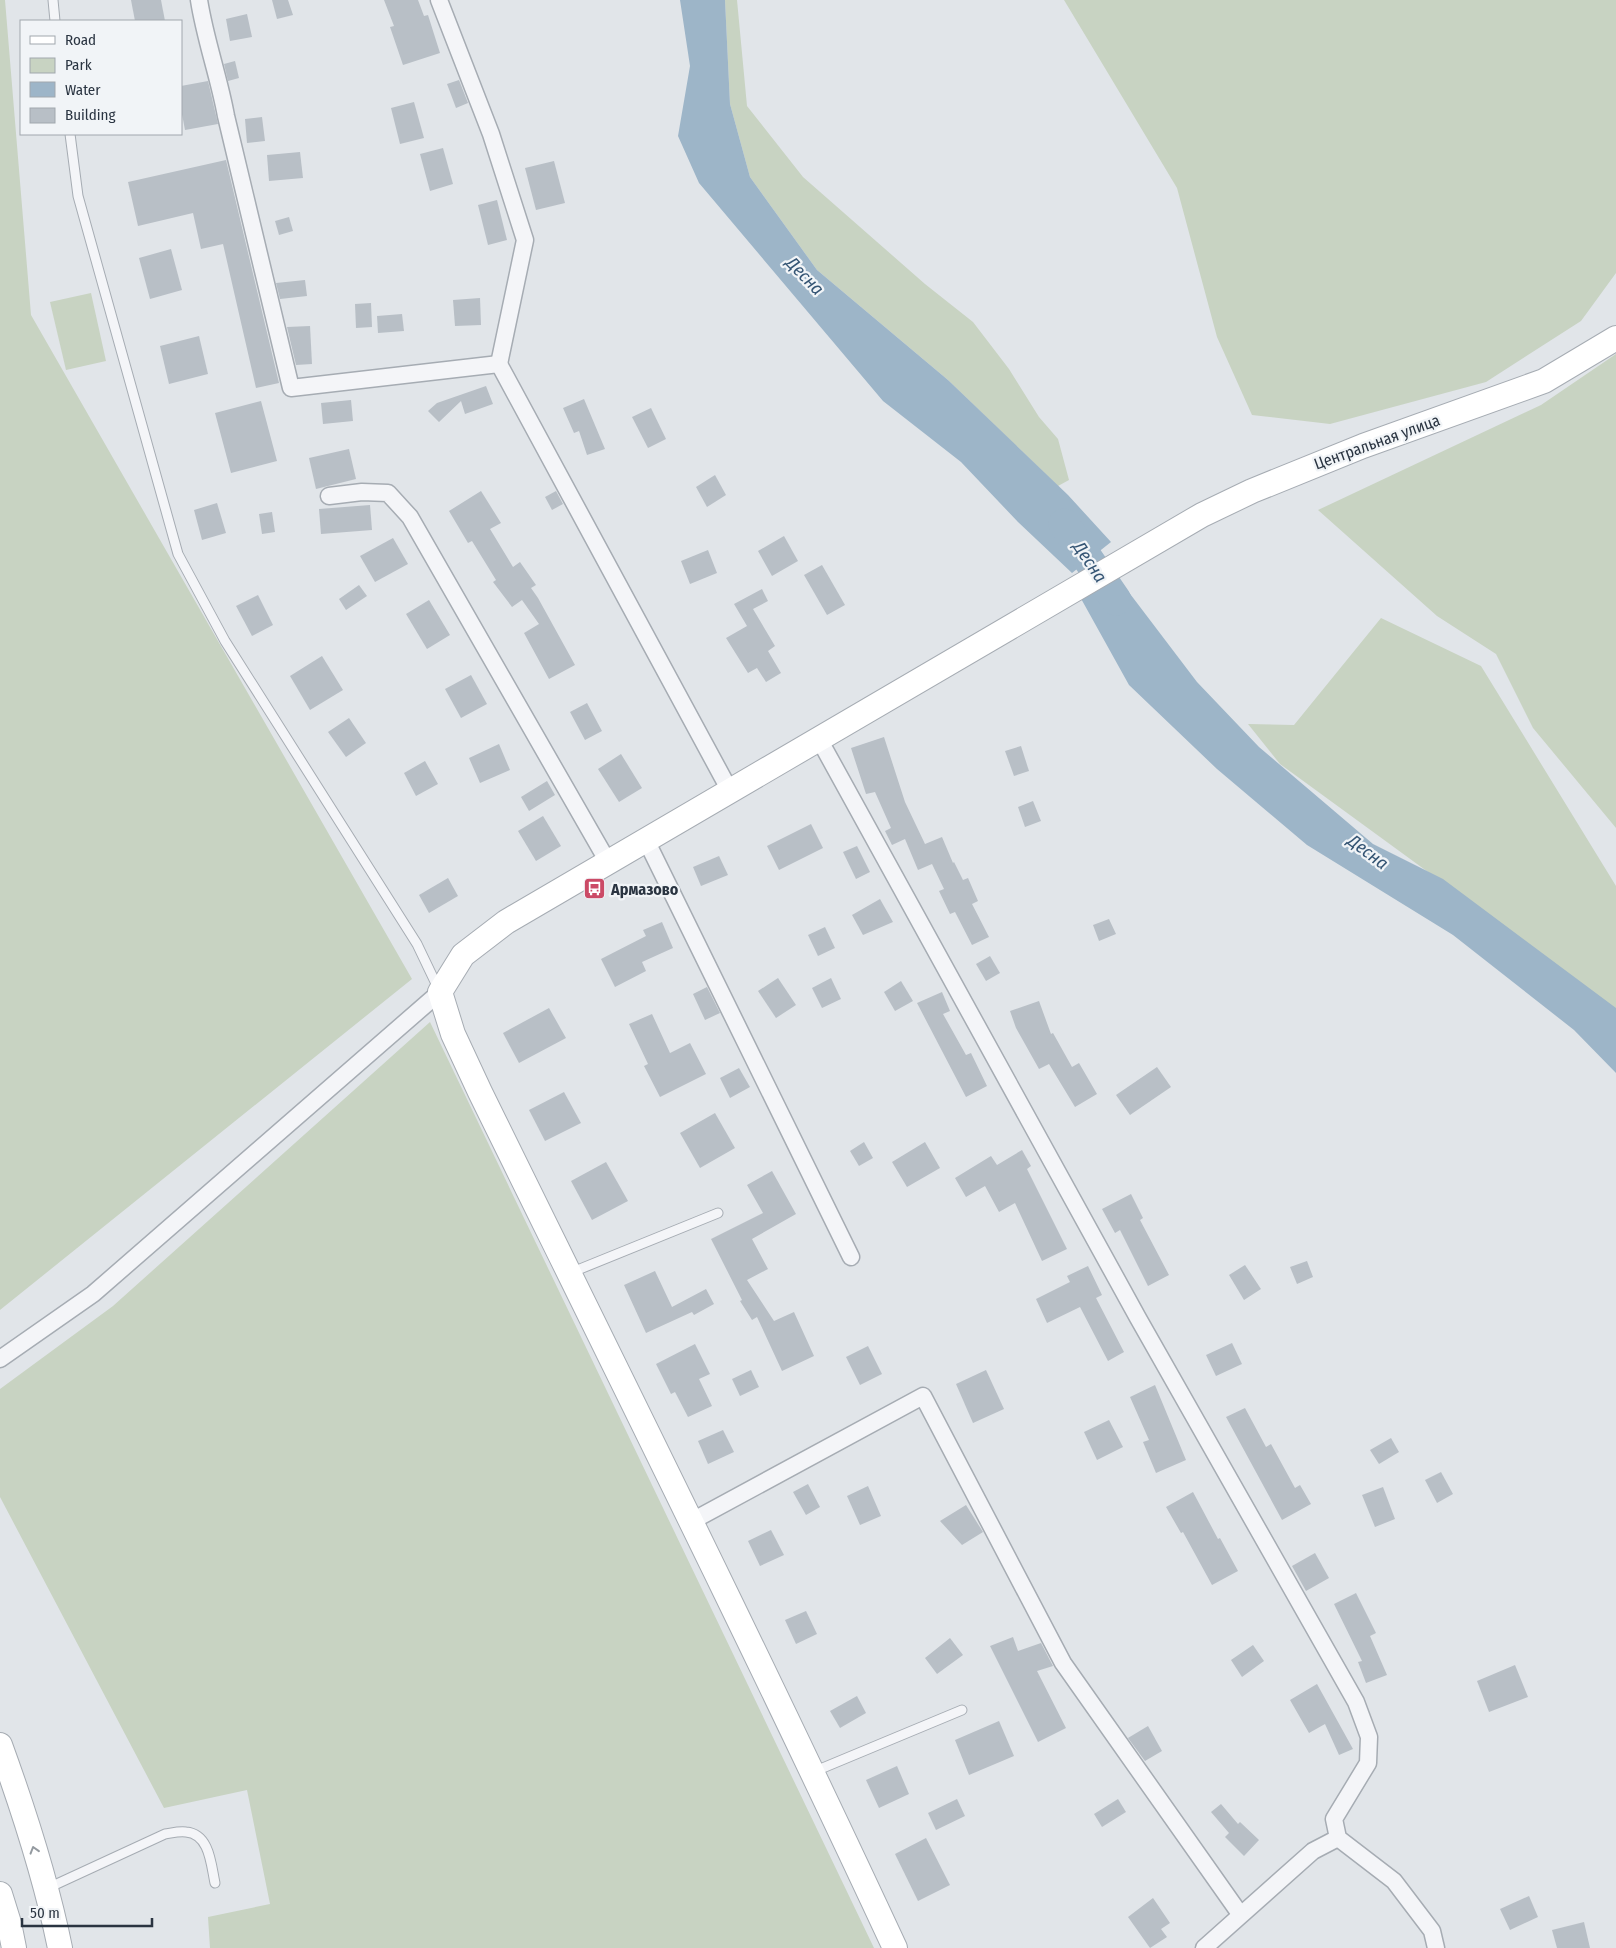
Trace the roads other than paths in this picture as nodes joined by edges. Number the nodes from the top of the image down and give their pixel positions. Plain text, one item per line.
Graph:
1 (52, 0) edge
2 (199, 0) edge
3 (439, 0) edge
4 (55, 20) edge
5 (70, 135) edge
6 (1616, 338) edge
7 (499, 364) junction
8 (329, 496) dead end
9 (818, 740) junction
10 (730, 791) junction
11 (646, 840) junction
12 (608, 862) junction
13 (440, 992) junction
14 (718, 1213) dead end
15 (851, 1257) dead end
16 (568, 1273) junction
17 (0, 1359) edge
18 (692, 1521) junction
19 (962, 1710) dead end
20 (0, 1745) edge
21 (813, 1772) junction
22 (1338, 1838) junction
23 (215, 1883) dead end
24 (46, 1889) junction
25 (0, 1894) edge
26 (1240, 1914) junction
27 (14, 1948) edge
28 (60, 1948) edge
29 (895, 1948) edge
30 (1204, 1948) edge
31 (1436, 1948) edge

1 - 4 lane
2 - 7 street
3 - 7 street
5 - 13 lane
6 - 9 street, Центральная улица
7 - 10 street
8 - 12 street
9 - 10 street, Центральная улица
9 - 22 street
10 - 11 street, Центральная улица
11 - 12 street, Центральная улица
11 - 15 street
12 - 13 street, Центральная улица
13 - 16 street
13 - 17 street
14 - 16 lane
16 - 18 street
18 - 21 street
18 - 26 street
19 - 21 lane
24 -> 20 street
21 - 29 street
22 - 26 street
22 - 31 street
23 - 24 lane
24 - 28 street
25 - 27 street
26 - 30 street

